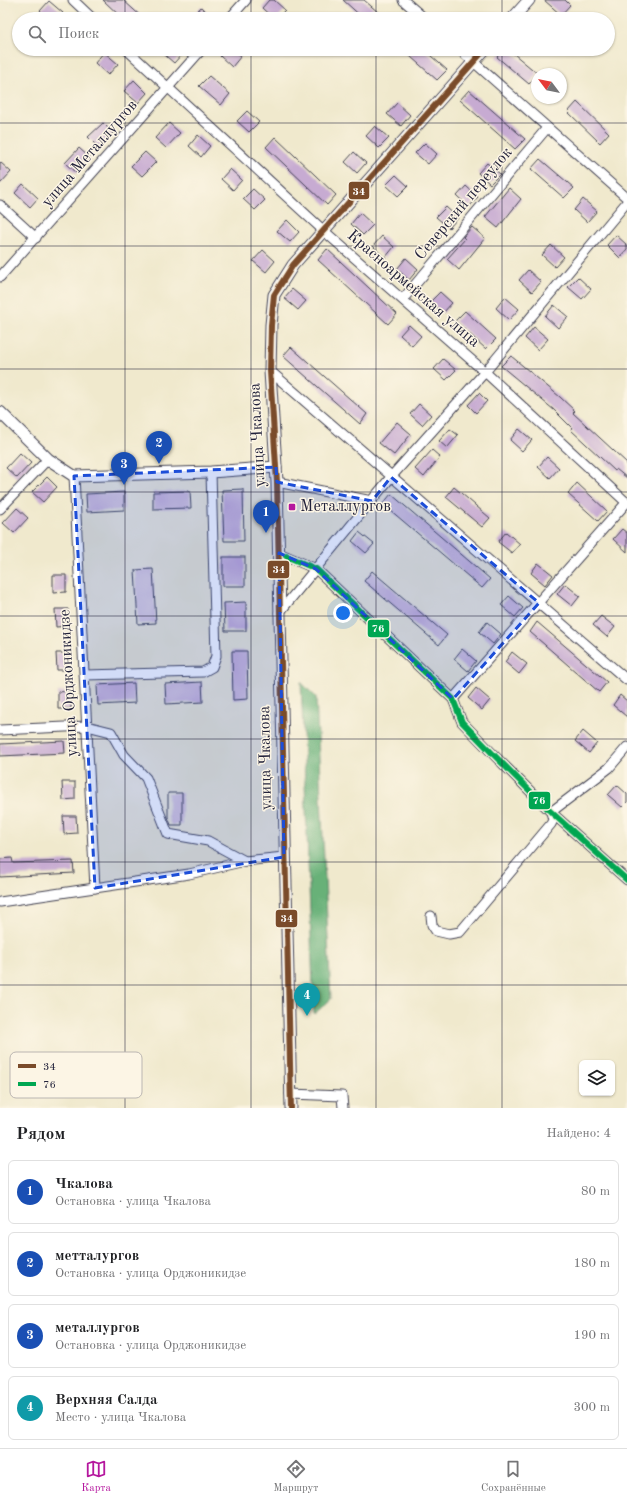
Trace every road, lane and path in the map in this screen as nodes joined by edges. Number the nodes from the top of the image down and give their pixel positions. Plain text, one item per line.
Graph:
1 (73, 0) edge
2 (246, 0) edge
3 (403, 0) edge
4 (529, 0) edge
5 (86, 12) edge
6 (235, 12) edge
7 (417, 12) edge
8 (518, 12) edge
9 (134, 56) edge
10 (196, 56) edge
11 (467, 56) edge
12 (479, 56) edge
13 (473, 62) junction
14 (168, 87) junction
15 (547, 128) junction
16 (627, 198) edge
17 (627, 202) edge
18 (0, 205) edge
19 (324, 232) junction
20 (36, 238) junction
21 (0, 277) edge
22 (403, 299) junction
23 (270, 371) junction
24 (485, 372) junction
25 (0, 412) edge
26 (48, 459) junction
27 (276, 467) junction
28 (211, 472) junction
29 (74, 476) junction
30 (391, 477) junction
31 (277, 482) junction
32 (372, 501) junction
33 (627, 502) edge
34 (0, 509) edge
35 (279, 553) junction
36 (316, 569) junction
37 (538, 604) junction
38 (279, 613) junction
39 (85, 676) junction
40 (627, 680) edge
41 (453, 699) junction
42 (87, 726) junction
43 (0, 730) edge
44 (627, 748) edge
45 (551, 812) junction
46 (284, 857) junction
47 (245, 861) junction
48 (627, 880) edge
49 (94, 888) junction
50 (0, 902) edge
51 (431, 916) dead end
52 (290, 1094) junction
53 (291, 1108) edge
54 (343, 1108) edge

1 - 5 street
2 - 6 street
3 - 7 street
4 - 8 main road
9 - 14 street, Красноармейская улица
10 - 14 street, улица Металлургов
11 - 13 street
12 - 13 main road
13 - 15 street
13 - 19 main road
14 - 19 street, Красноармейская улица
14 - 20 street, улица Металлургов
15 - 16 street
15 - 22 street, Северский переулок
17 - 24 street
18 - 20 street
19 - 22 street, Красноармейская улица
19 - 23 main road
20 - 21 street, улица Металлургов
22 - 24 street, Красноармейская улица
23 - 27 main road, улица Чкалова
23 - 30 street, улица Чкалова
24 - 30 street
24 - 33 street, Красноармейская улица
25 - 26 main road
26 - 29 main road
26 - 34 street
27 - 28 main road
27 - 31 main road, улица Чкалова
28 - 29 main road
28 - 39 street
29 - 39 street, улица Орджоникидзе
30 - 32 street
30 - 37 street, улица Чкалова
31 - 32 street
31 - 35 main road, улица Чкалова
32 - 36 street
33 - 37 street
35 - 36 street
35 - 38 main road, улица Чкалова
36 - 38 street
36 - 41 street
37 - 40 street, улица Чкалова
37 - 41 street
38 - 46 main road, улица Чкалова
39 - 42 street, улица Орджоникидзе
41 - 45 street
42 - 43 street
42 - 47 street
42 - 49 street, улица Орджоникидзе
44 - 45 street
45 - 48 street
45 - 51 street
46 - 47 street
46 - 52 main road, улица Чкалова
47 - 49 street
49 - 50 street
52 - 53 main road, улица Чкалова
52 - 54 street

